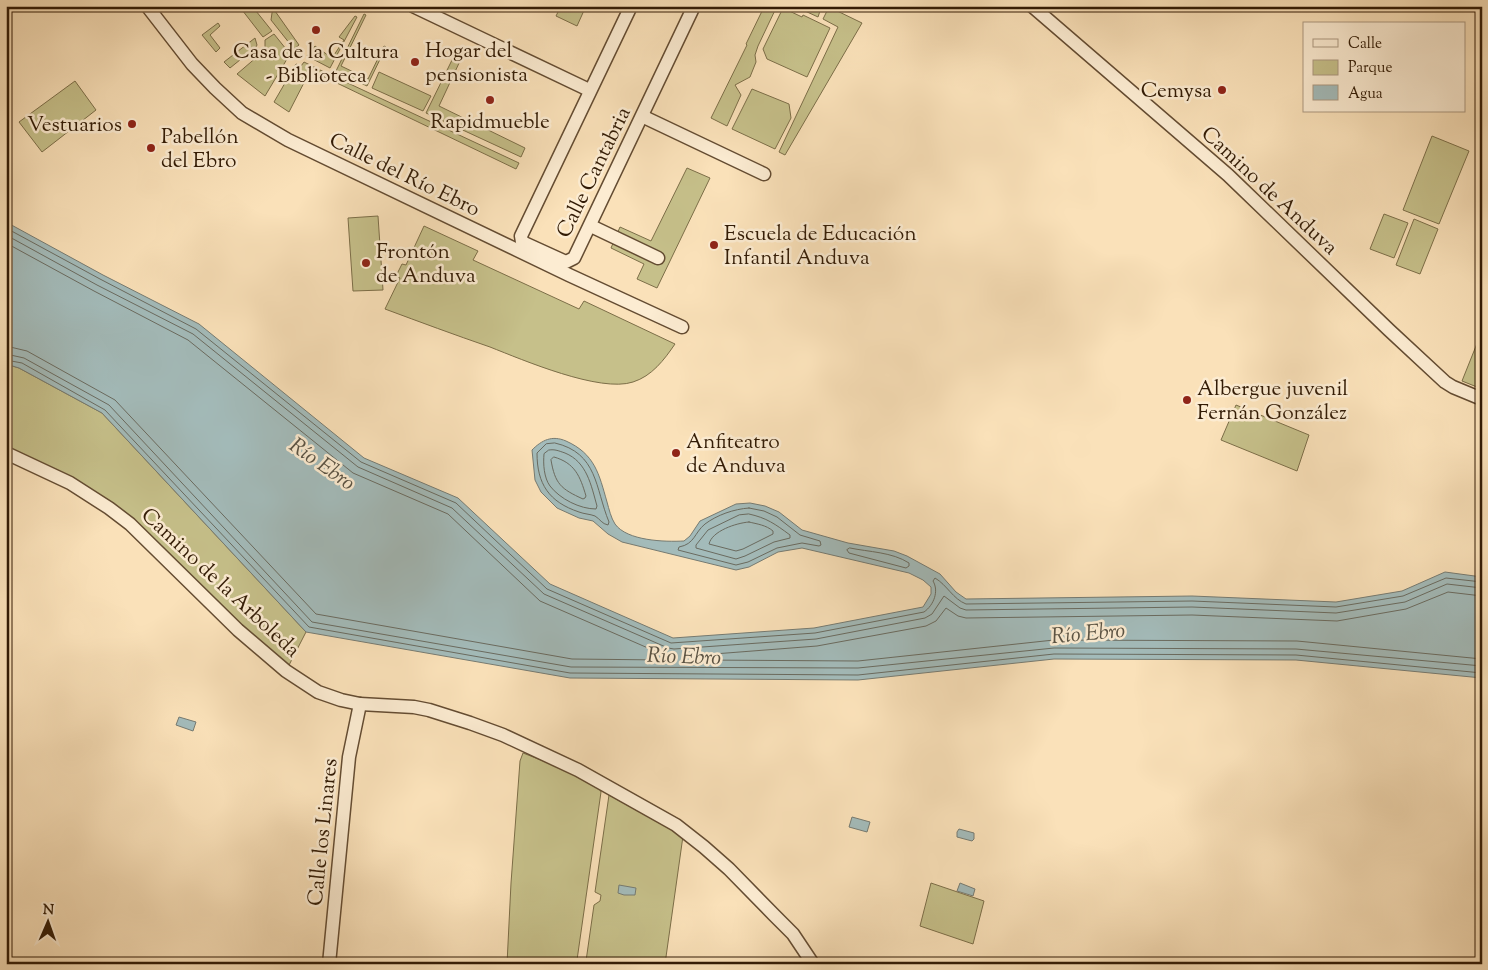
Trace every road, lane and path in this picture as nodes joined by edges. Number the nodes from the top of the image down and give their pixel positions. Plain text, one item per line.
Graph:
1 (147, 6) edge
2 (413, 6) edge
3 (626, 6) edge
4 (631, 6) edge
5 (694, 6) edge
6 (699, 6) edge
7 (1032, 6) edge
8 (587, 89) junction
9 (646, 118) junction
10 (764, 174) dead end
11 (593, 227) junction
12 (511, 247) junction
13 (658, 258) dead end
14 (569, 275) junction
15 (682, 327) dead end
16 (1482, 400) edge
17 (6, 453) edge
18 (360, 704) junction
19 (329, 964) edge
20 (814, 964) edge

1 - 12 street, Calle del Río Ebro
2 - 8 street
3 - 8 street, Calle Cantabria
4 - 5 street, Calle Cantabria
6 - 9 street, Calle Cantabria
7 - 16 street, Camino de Anduva
8 - 12 street, Calle Cantabria
9 - 10 street
9 - 11 street, Calle Cantabria
11 - 13 street
11 - 14 street, Calle Cantabria
12 - 14 street, Calle del Río Ebro
14 - 15 street, Calle del Río Ebro
17 - 18 street, Camino de la Arboleda
18 - 19 street, Calle los Linares
18 - 20 street, Camino de la Arboleda

